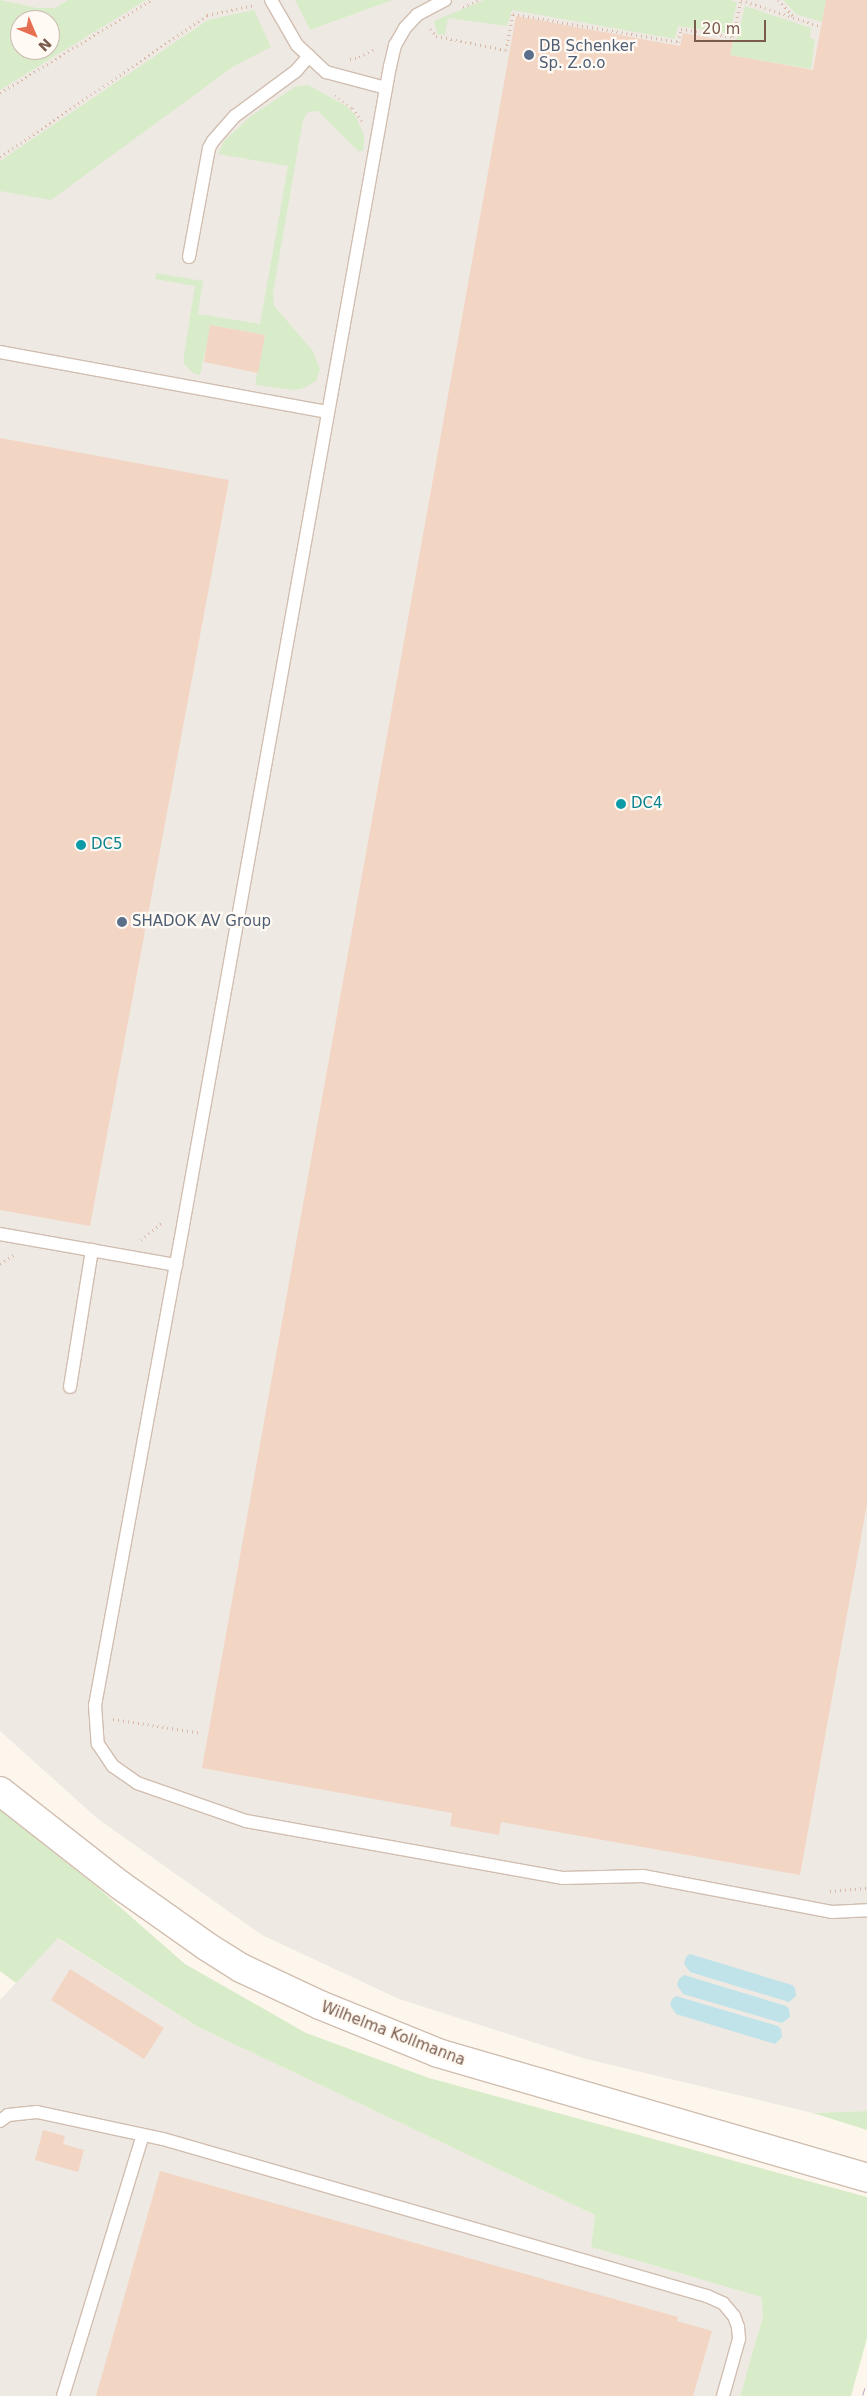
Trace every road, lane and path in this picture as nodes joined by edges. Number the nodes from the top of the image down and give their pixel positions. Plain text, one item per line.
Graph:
1 (151, 0) edge
2 (255, 0) edge
3 (271, 0) edge
4 (445, 0) edge
5 (741, 0) edge
6 (778, 0) edge
7 (257, 5) junction
8 (261, 12) dead end
9 (795, 18) junction
10 (430, 20) dead end
11 (819, 26) dead end
12 (429, 27) junction
13 (422, 32) dead end
14 (309, 56) junction
15 (386, 88) junction
16 (330, 92) dead end
17 (0, 93) edge
18 (363, 125) dead end
19 (0, 157) edge
20 (189, 257) dead end
21 (0, 352) edge
22 (328, 412) junction
23 (0, 1234) edge
24 (92, 1250) junction
25 (176, 1265) junction
26 (70, 1388) dead end
27 (110, 1725) dead end
28 (202, 1733) dead end
29 (0, 1791) edge
30 (867, 1910) edge
31 (0, 2121) edge
32 (143, 2135) junction
33 (867, 2178) edge
34 (62, 2396) edge
35 (723, 2396) edge

1 - 17 path
2 - 7 path
3 - 14 lane
4 - 15 lane
5 - 9 path
5 - 12 path
6 - 9 path
7 - 8 path
7 - 19 path
9 - 11 path
10 - 12 path
12 - 13 path
14 - 15 lane
14 - 20 lane
15 - 22 lane
16 - 18 path
21 - 22 lane
22 - 25 lane
23 - 24 lane
24 - 25 lane
24 - 26 lane
25 - 30 lane
27 - 28 path
29 - 33 street, Wilhelma Kollmanna
31 - 32 lane
32 - 34 lane
32 - 35 lane

